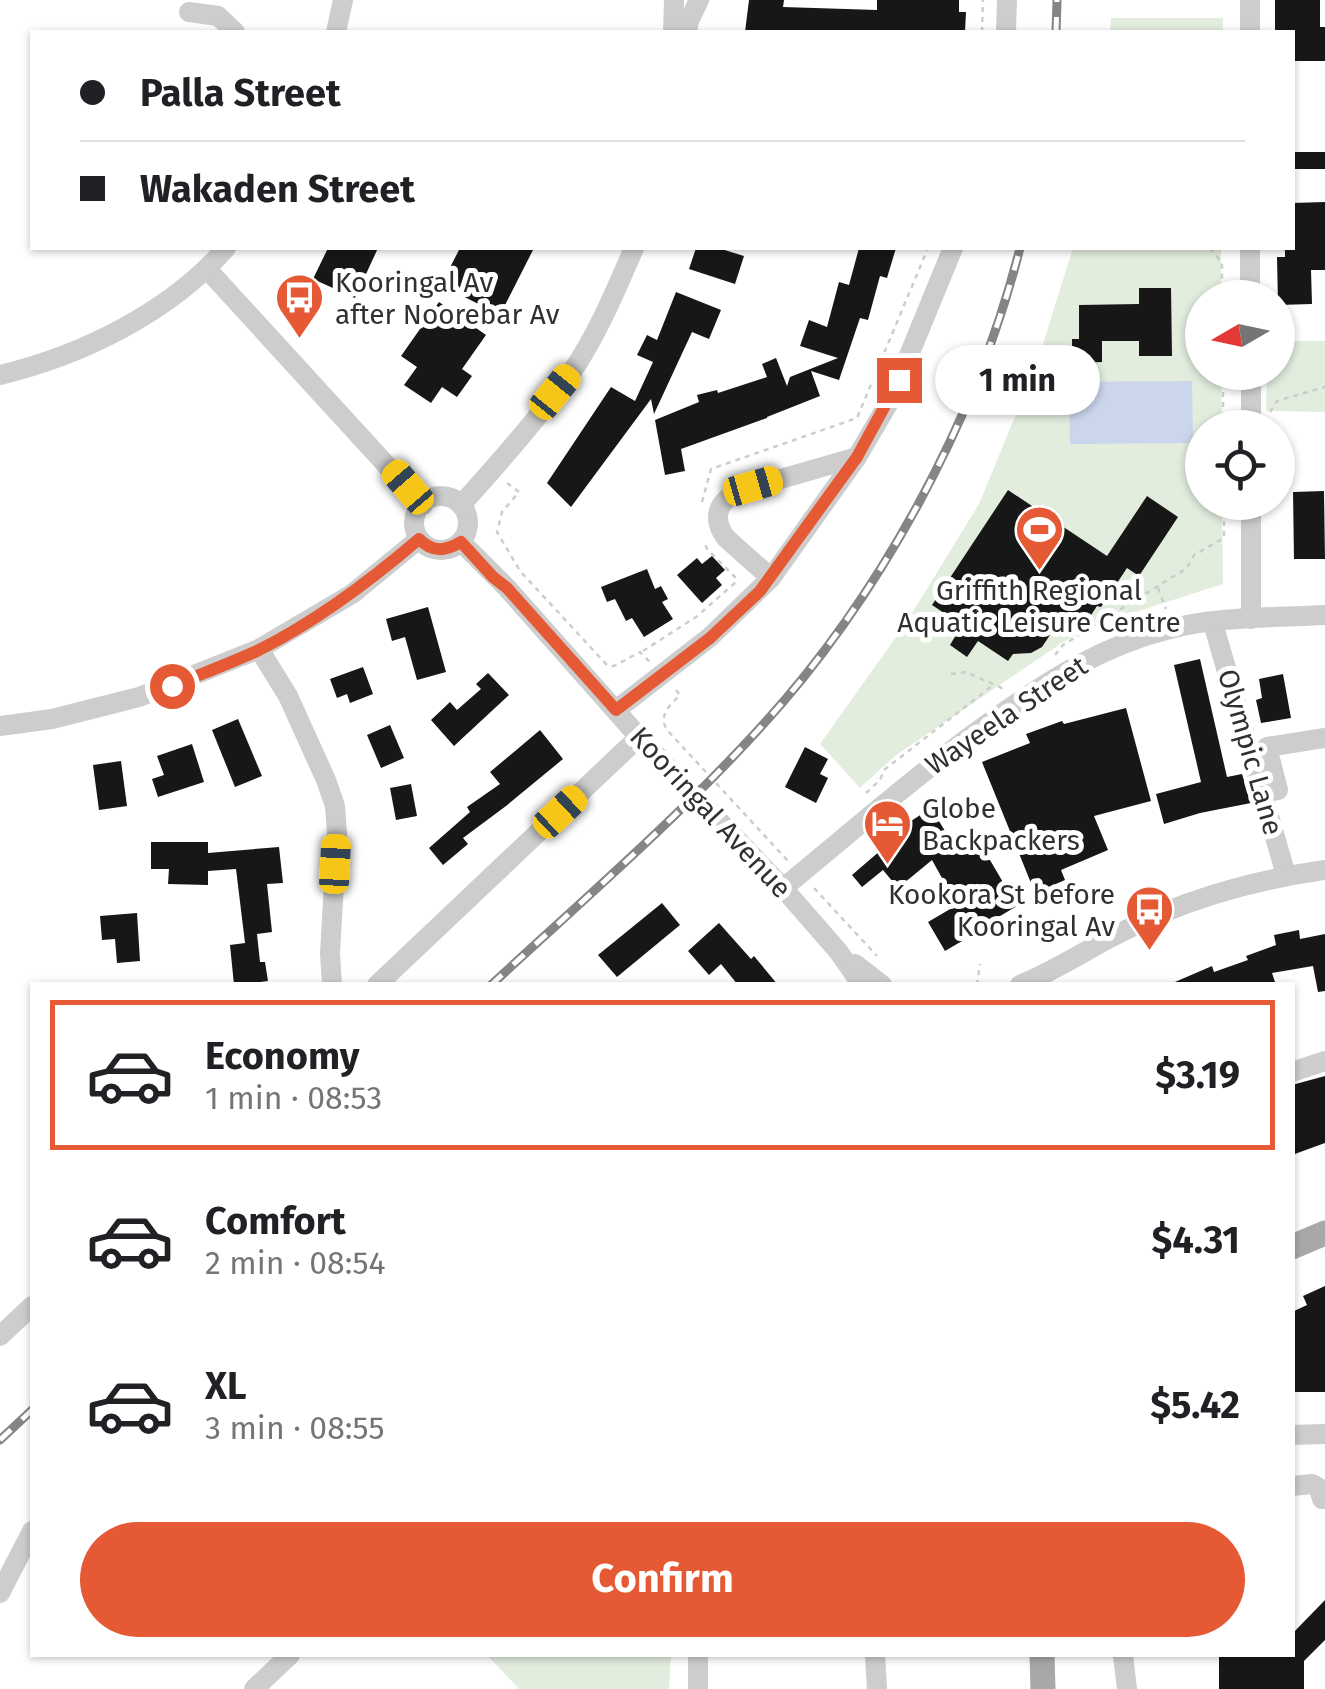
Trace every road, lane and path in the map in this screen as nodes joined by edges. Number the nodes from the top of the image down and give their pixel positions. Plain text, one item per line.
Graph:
1 (343, 0) edge
2 (674, 0) edge
3 (699, 0) edge
4 (984, 0) edge
5 (1007, 0) edge
6 (1250, 0) edge
7 (189, 12) dead end
8 (233, 30) edge
9 (336, 30) edge
10 (673, 30) edge
11 (687, 30) edge
12 (982, 30) edge
13 (1006, 30) edge
14 (1250, 30) edge
15 (224, 250) edge
16 (633, 250) edge
17 (927, 250) edge
18 (952, 250) edge
19 (1212, 250) edge
20 (1250, 250) edge
21 (207, 269) junction
22 (1222, 280) edge
23 (1250, 280) edge
24 (0, 375) edge
25 (1325, 386) edge
26 (1269, 410) edge
27 (857, 457) junction
28 (711, 468) dead end
29 (506, 482) dead end
30 (423, 505) junction
31 (461, 505) junction
32 (1224, 520) edge
33 (1251, 520) edge
34 (419, 539) junction
35 (461, 542) junction
36 (707, 549) dead end
37 (771, 578) junction
38 (1158, 587) junction
39 (1168, 615) dead end
40 (1325, 615) edge
41 (1251, 618) junction
42 (1215, 630) dead end
43 (260, 649) junction
44 (640, 652) junction
45 (1053, 658) dead end
46 (950, 674) dead end
47 (662, 675) junction
48 (1019, 678) dead end
49 (994, 685) junction
50 (616, 710) junction
51 (0, 726) edge
52 (638, 737) junction
53 (1325, 738) edge
54 (866, 793) dead end
55 (1262, 793) junction
56 (794, 864) junction
57 (1325, 870) edge
58 (1286, 875) junction
59 (783, 888) junction
60 (838, 951) junction
61 (878, 957) dead end
62 (980, 964) dead end
63 (1047, 979) edge
64 (332, 982) edge
65 (380, 982) edge
66 (860, 982) edge
67 (878, 982) edge
68 (977, 982) edge
69 (1325, 1061) edge
70 (1295, 1071) edge
71 (1325, 1232) edge
72 (1295, 1246) edge
73 (30, 1308) edge
74 (2, 1329) edge
75 (1295, 1434) edge
76 (1325, 1434) edge
77 (1295, 1486) edge
78 (1322, 1500) dead end
79 (30, 1535) edge
80 (0, 1594) edge
81 (288, 1657) edge
82 (698, 1657) edge
83 (876, 1657) edge
84 (1042, 1657) edge
85 (1123, 1657) edge
86 (254, 1689) edge
87 (698, 1689) edge
88 (877, 1689) edge
89 (1044, 1689) edge
90 (1127, 1689) edge

1 - 9 street
2 - 10 street
3 - 11 street
4 - 12 path
5 - 13 street
6 - 14 street
7 - 8 street
15 - 21 street
16 - 31 street
17 - 28 path
18 - 27 street
19 - 22 path
20 - 23 street
21 - 24 street
21 - 30 street
25 - 26 path
27 - 37 street
27 - 37 street
29 - 44 path
30 - 31 street
30 - 34 street
31 - 35 street
32 - 38 path
33 - 41 street
34 - 35 street
34 - 43 street
35 - 50 street, Kooringal Avenue
36 - 44 path
37 - 47 street
38 - 39 path
38 - 45 path
40 - 41 street, Wayeela Street
41 - 56 street, Wayeela Street
42 - 55 street, Olympic Lane
43 - 51 street
43 - 64 street
44 - 47 path
46 - 49 path
47 - 50 street
47 - 56 path
48 - 49 path
49 - 54 path
50 - 52 street, Kooringal Avenue
52 - 59 street, Kooringal Avenue
52 - 65 street
53 - 55 street
55 - 58 street, Olympic Lane
56 - 59 street, Wayeela Street
56 - 61 path
57 - 58 street
58 - 63 street
59 - 60 street, Kooringal Avenue
60 - 66 street, Kooringal Avenue
60 - 67 street, Kooringal Avenue
62 - 68 path
69 - 70 street
71 - 72 main road
73 - 74 street
75 - 76 street
77 - 78 street
79 - 80 street
81 - 86 street
82 - 87 street
83 - 88 street
84 - 89 main road
85 - 90 street

